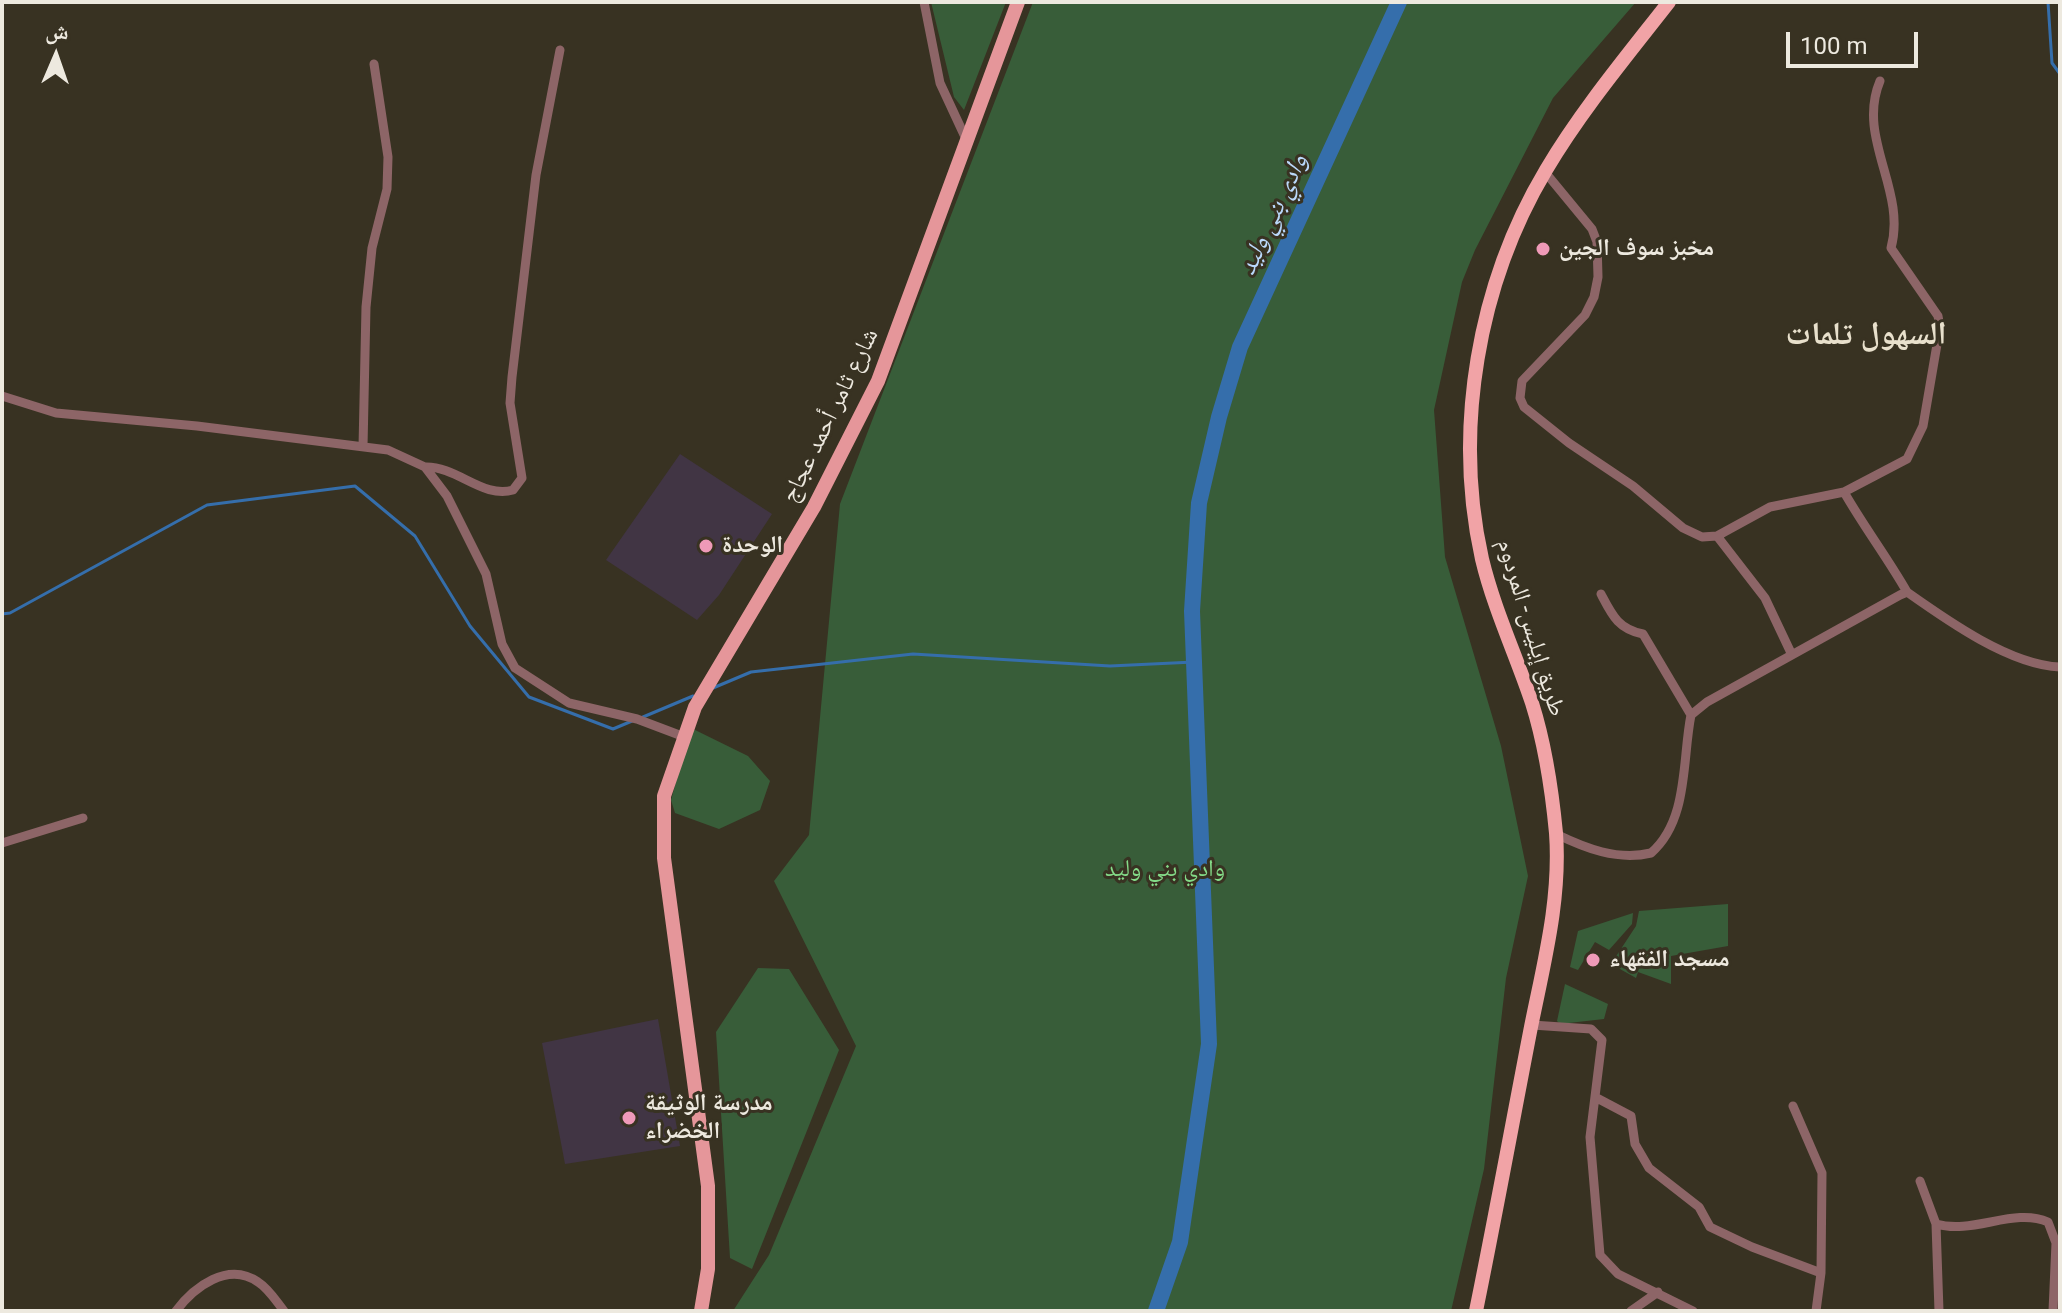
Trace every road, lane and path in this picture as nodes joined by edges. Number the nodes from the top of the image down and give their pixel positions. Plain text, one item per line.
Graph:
1 (924, 2) edge
2 (1018, 2) edge
3 (1669, 2) edge
4 (560, 50) dead end
5 (374, 64) dead end
6 (1880, 81) dead end
7 (968, 142) junction
8 (1545, 172) junction
9 (2, 396) edge
10 (363, 447) junction
11 (425, 467) junction
12 (1844, 492) junction
13 (1717, 536) junction
14 (1907, 592) junction
15 (1601, 594) dead end
16 (1792, 655) junction
17 (2060, 667) edge
18 (1691, 715) junction
19 (682, 736) junction
20 (83, 818) dead end
21 (1556, 834) junction
22 (2, 843) edge
23 (1532, 1025) junction
24 (1595, 1097) junction
25 (1793, 1106) dead end
26 (1920, 1181) dead end
27 (1936, 1224) junction
28 (1821, 1273) junction
29 (1658, 1292) junction
30 (176, 1311) edge
31 (284, 1311) edge
32 (701, 1311) edge
33 (1476, 1311) edge
34 (1631, 1311) edge
35 (1693, 1311) edge
36 (1816, 1311) edge
37 (1939, 1311) edge
38 (2053, 1311) edge

1 - 7 street
2 - 7 main road, شارع ثامر أحمد عجاج
3 - 8 highway, طريق إيليس- المردوم
4 - 11 street
5 - 10 street
6 - 12 street
7 - 19 main road, شارع ثامر أحمد عجاج
8 - 13 street
8 - 21 highway, طريق إيليس- المردوم
9 - 10 street
10 - 11 street
11 - 19 street
12 - 13 street
12 - 14 street
13 - 16 street
14 - 16 street
14 - 17 street
15 - 18 street
16 - 18 street
18 - 21 street
19 - 32 main road, شارع ثامر أحمد عجاج
20 - 22 street
21 - 23 highway, طريق إيليس- المردوم
23 - 24 street
23 - 33 highway, طريق إيليس- المردوم
24 - 28 street
24 - 29 street
25 - 28 street
26 - 27 street
27 - 37 street
27 - 38 street
28 - 36 street
29 - 34 street
29 - 35 street
30 - 31 street

